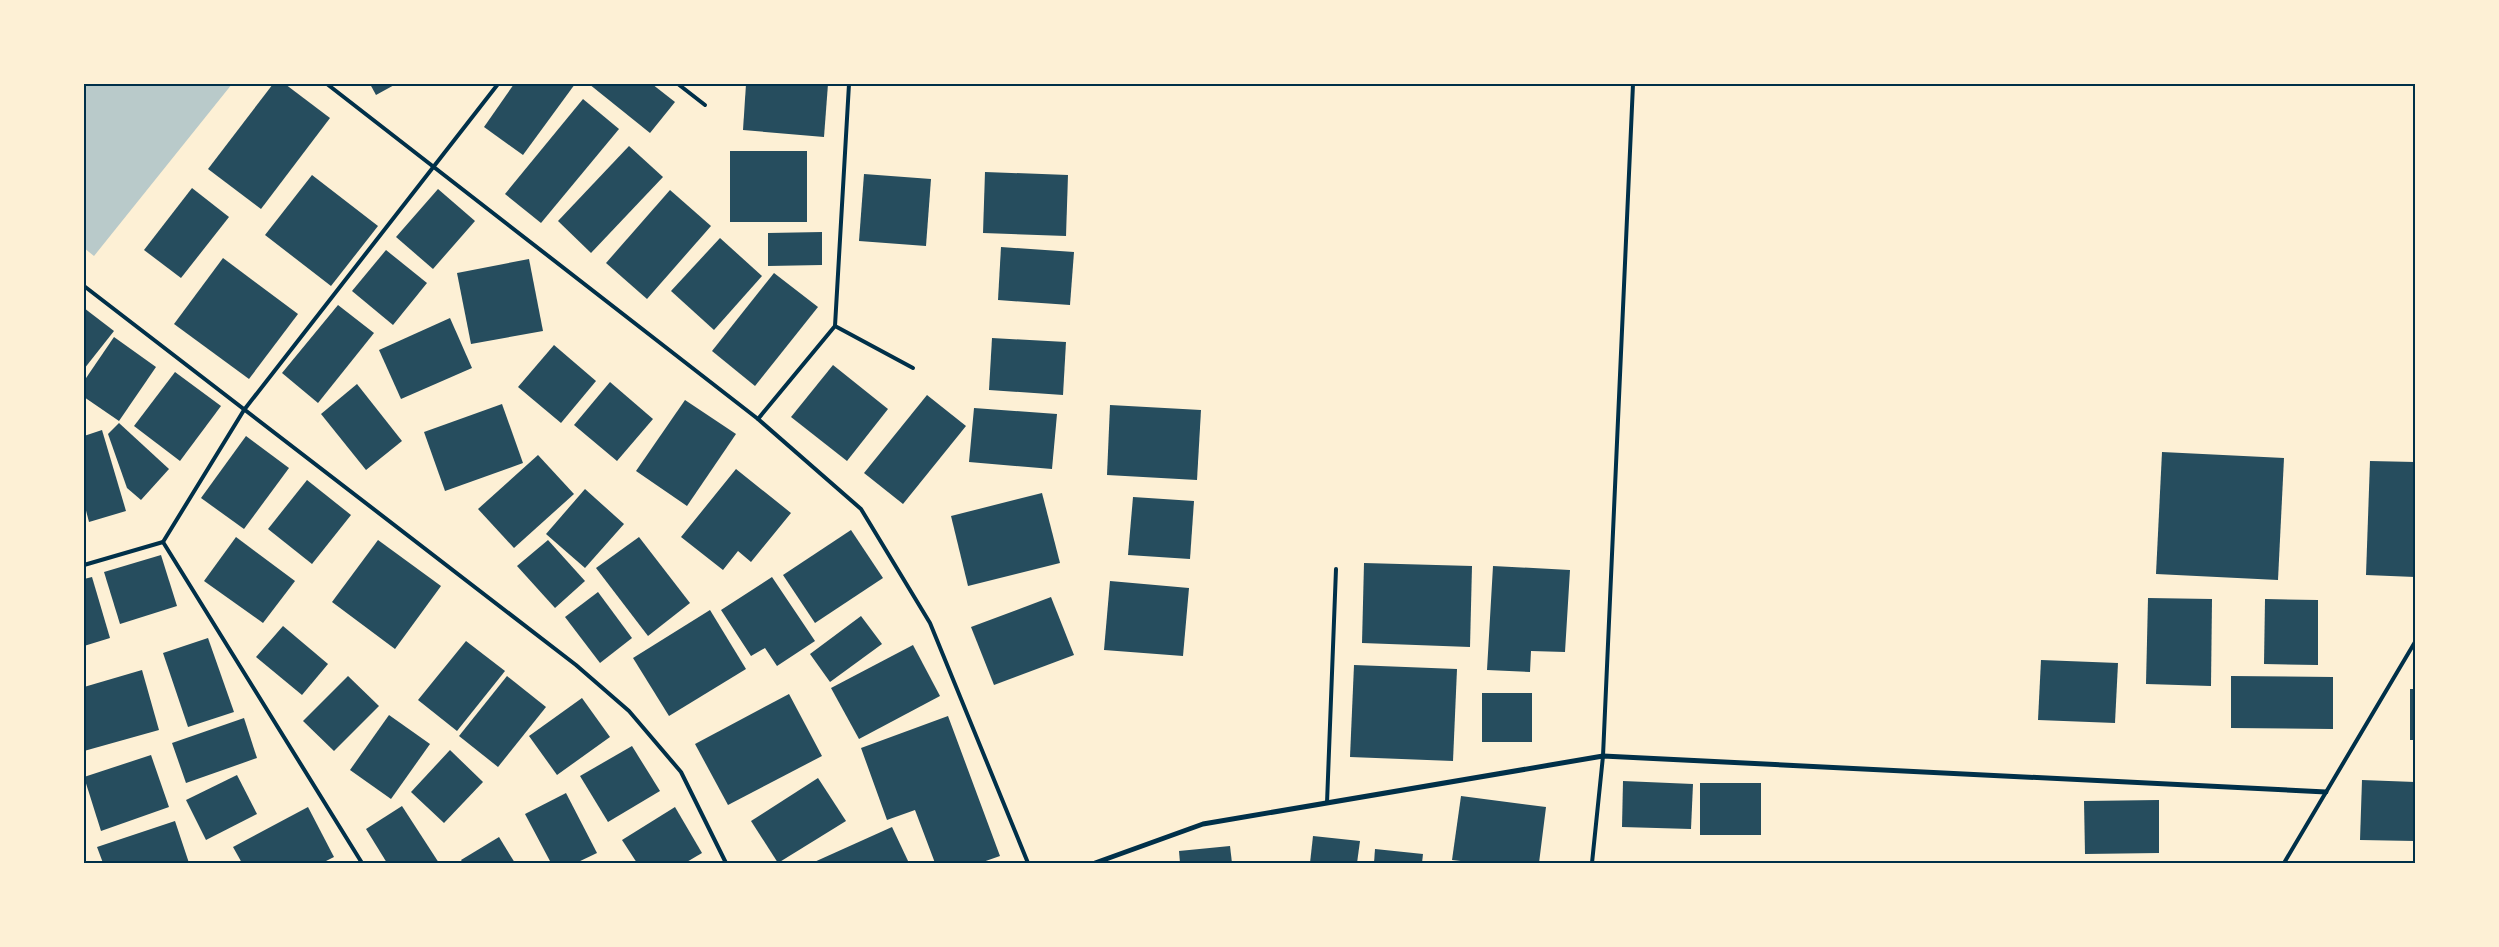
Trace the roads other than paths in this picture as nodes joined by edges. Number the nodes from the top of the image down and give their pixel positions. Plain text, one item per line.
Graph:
1 (327, 84) edge
2 (498, 84) edge
3 (678, 84) edge
4 (849, 84) edge
5 (1633, 84) edge
6 (705, 104) dead end
7 (433, 166) junction
8 (84, 286) edge
9 (835, 326) junction
10 (913, 368) dead end
11 (244, 410) junction
12 (758, 419) junction
13 (163, 542) junction
14 (84, 565) edge
15 (1336, 569) dead end
16 (2415, 642) edge
17 (1603, 756) junction
18 (2326, 792) junction
19 (1327, 803) junction
20 (362, 863) edge
21 (726, 863) edge
22 (1028, 863) edge
23 (1095, 863) edge
24 (1592, 863) edge
25 (2284, 863) edge

1 - 7 lane
2 - 7 lane
3 - 6 lane
4 - 9 lane
5 - 17 lane
7 - 11 lane
7 - 12 lane
8 - 11 lane
9 - 10 lane
9 - 12 lane
11 - 13 lane
11 - 21 lane
12 - 22 lane
13 - 14 lane
13 - 20 lane
15 - 19 lane
16 - 18 lane
17 - 18 street
17 - 19 street
17 - 24 lane
18 - 25 lane
19 - 23 street

